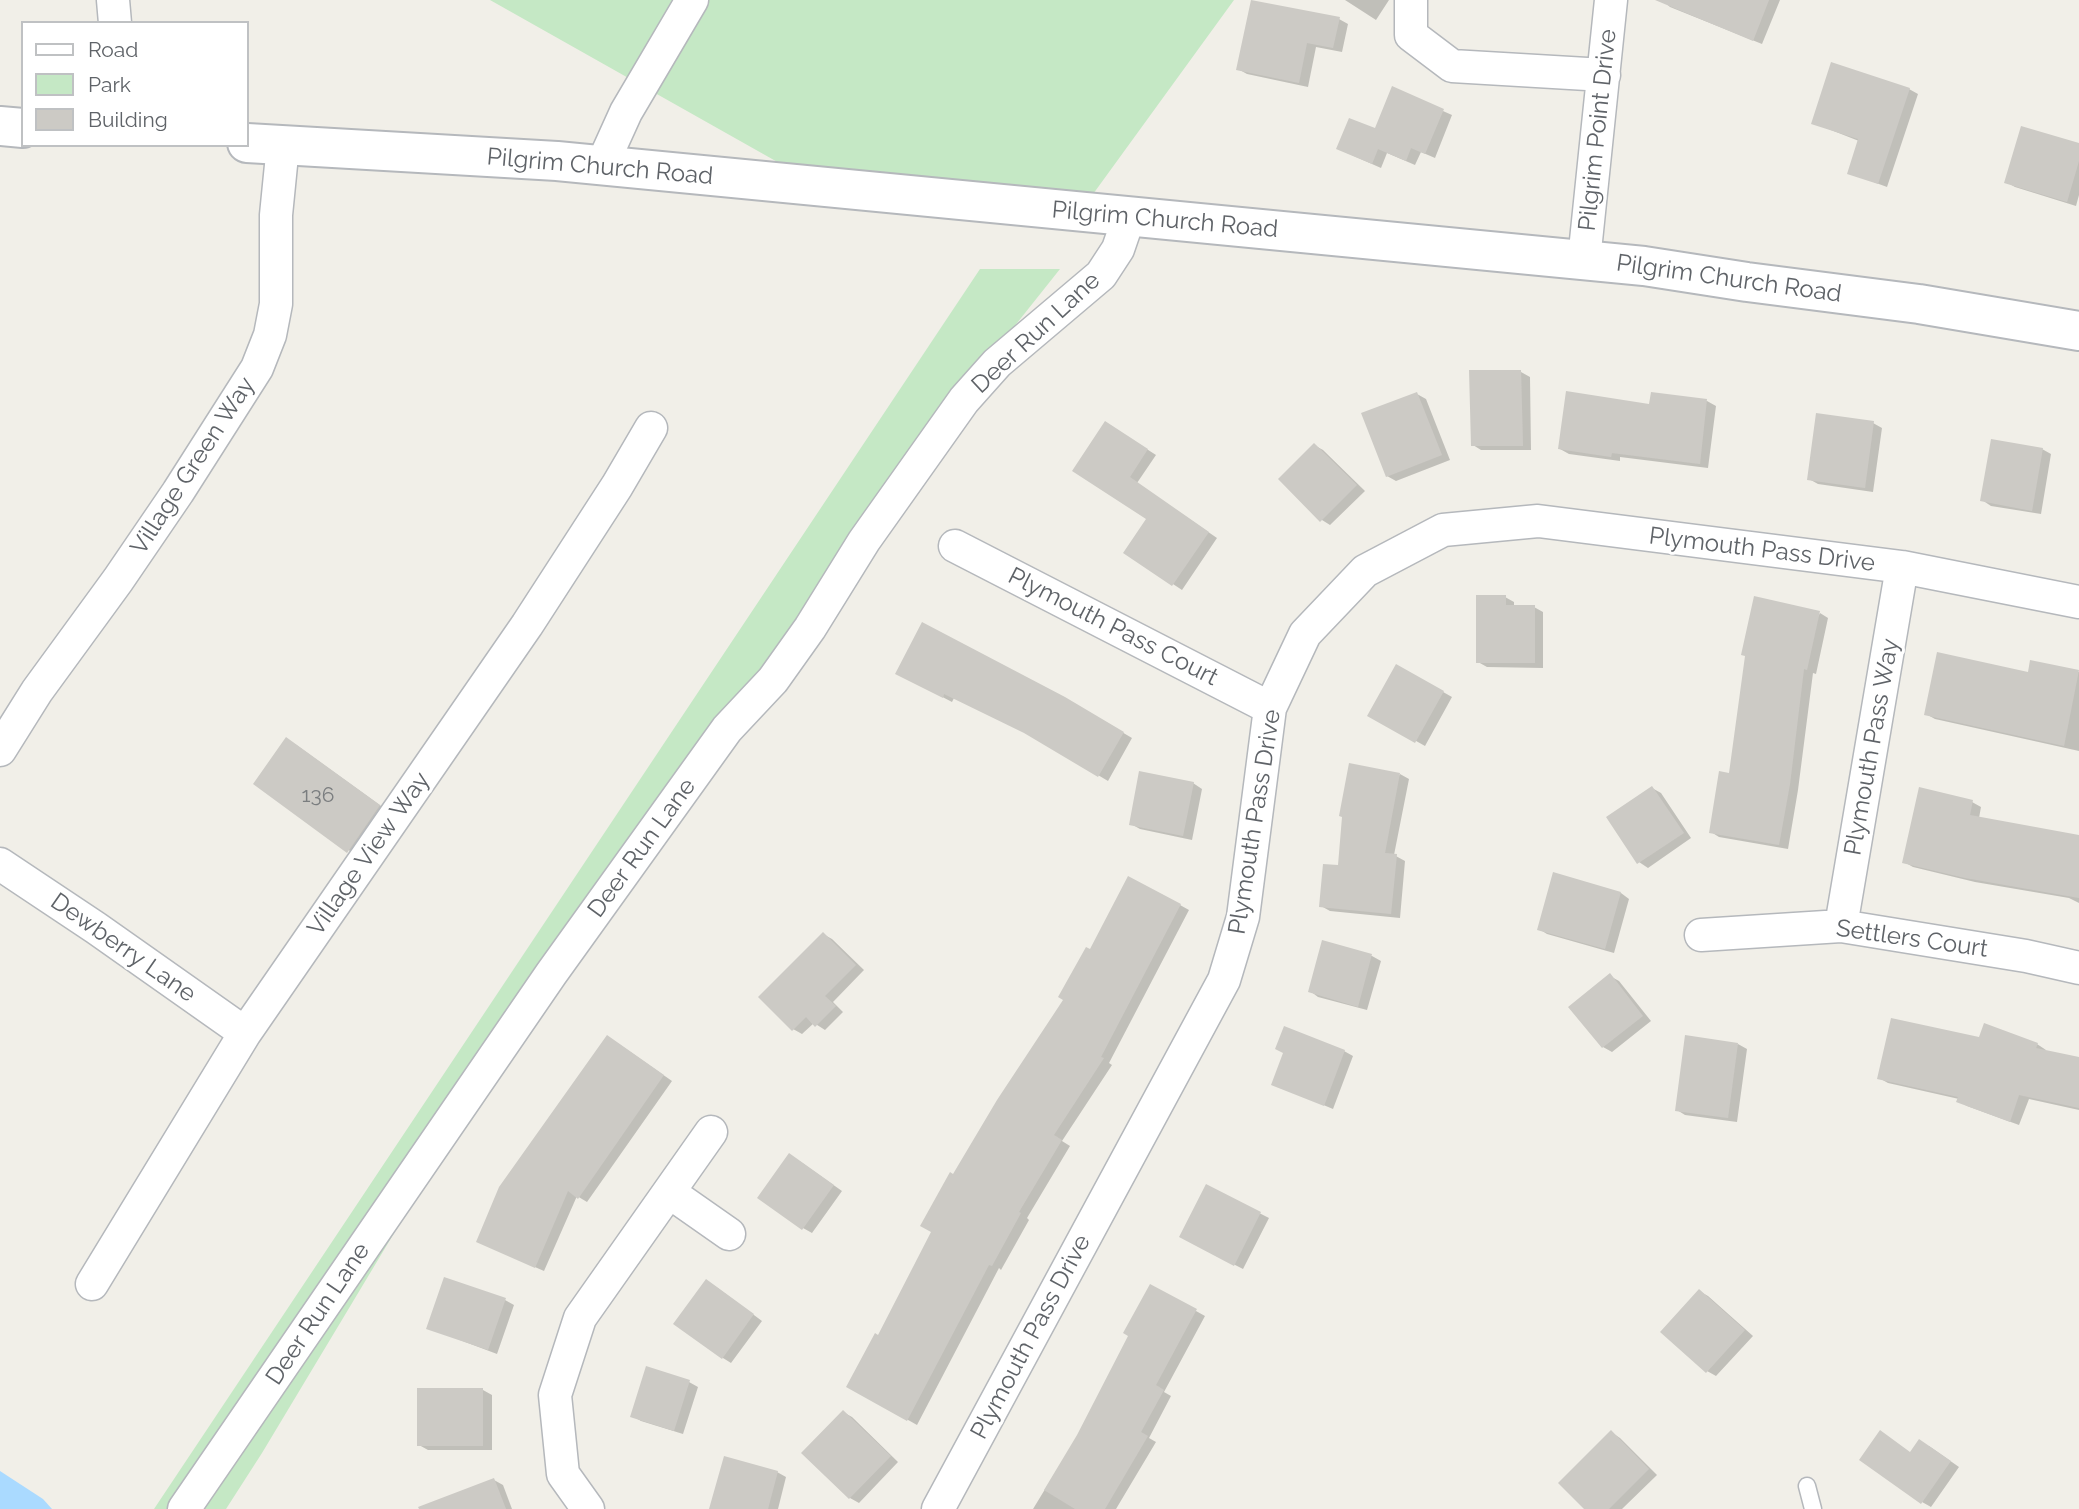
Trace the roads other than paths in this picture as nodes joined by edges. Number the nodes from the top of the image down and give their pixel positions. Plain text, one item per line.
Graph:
1 (113, 0) edge
2 (692, 0) edge
3 (1411, 0) edge
4 (1611, 0) edge
5 (114, 21) edge
6 (1604, 75) junction
7 (0, 126) edge
8 (21, 128) edge
9 (265, 144) edge
10 (603, 165) junction
11 (1129, 217) junction
12 (1584, 260) junction
13 (2079, 331) edge
14 (651, 428) dead end
15 (955, 546) dead end
16 (1902, 568) junction
17 (2079, 602) edge
18 (1270, 708) junction
19 (0, 750) edge
20 (0, 864) edge
21 (1841, 926) junction
22 (1701, 935) dead end
23 (2079, 968) edge
24 (245, 1033) junction
25 (711, 1132) dead end
26 (669, 1192) junction
27 (729, 1234) dead end
28 (92, 1283) dead end
29 (1807, 1486) dead end
30 (184, 1509) edge
31 (588, 1509) edge
32 (938, 1509) edge
33 (1813, 1509) edge

1 - 5 street
2 - 10 street
3 - 6 street
4 - 6 street, Pilgrim Point Drive
6 - 12 street, Pilgrim Point Drive
7 - 8 street
9 - 10 street, Pilgrim Church Road
9 - 19 street, Village Green Way
10 - 11 street, Pilgrim Church Road
11 - 12 street, Pilgrim Church Road
11 - 30 street, Deer Run Lane
12 - 13 street, Pilgrim Church Road
14 - 24 street, Village View Way
15 - 18 street, Plymouth Pass Court
16 - 17 street, Plymouth Pass Drive
16 - 18 street, Plymouth Pass Drive
16 - 21 street, Plymouth Pass Way
18 - 32 street, Plymouth Pass Drive
20 - 24 street, Dewberry Lane
21 - 22 street, Settlers Court
21 - 23 street, Settlers Court
24 - 28 street, Village View Way
25 - 26 street
26 - 27 street
26 - 31 street
29 - 33 lane

